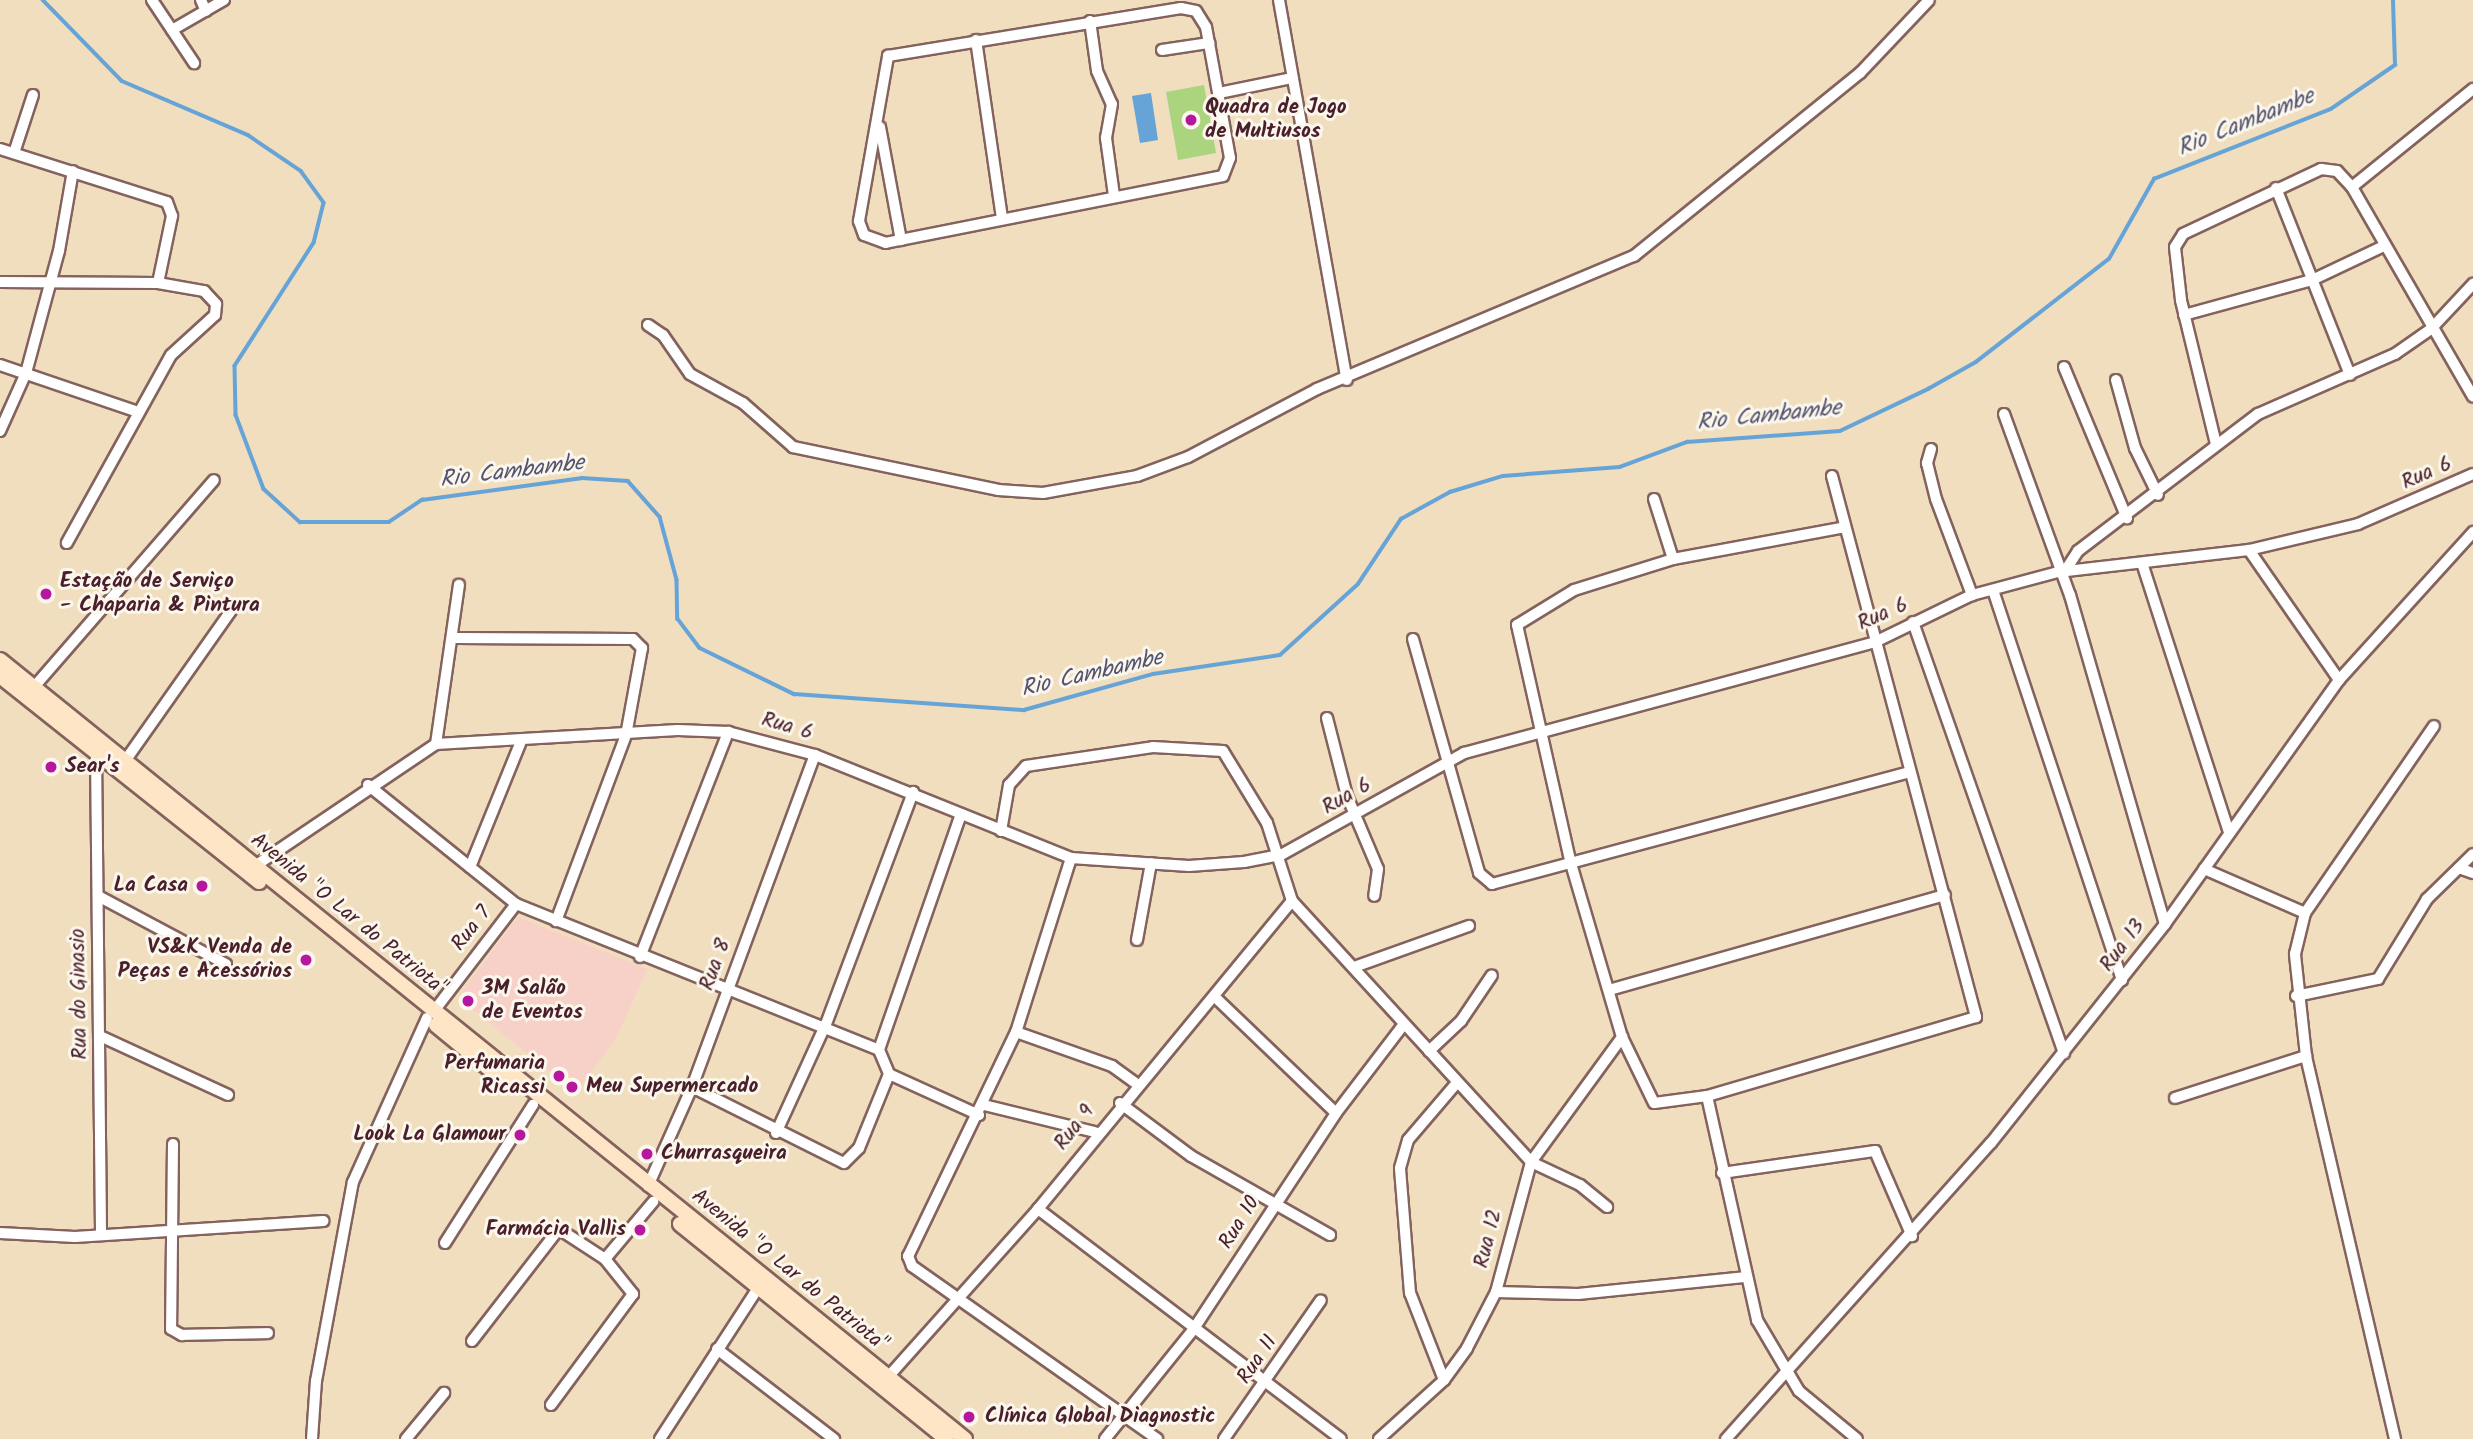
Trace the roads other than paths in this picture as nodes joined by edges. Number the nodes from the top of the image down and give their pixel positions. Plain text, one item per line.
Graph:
1 (152, 0) edge
2 (201, 0) edge
3 (224, 0) edge
4 (1279, 0) edge
5 (1929, 0) edge
6 (206, 11) junction
7 (1090, 21) junction
8 (172, 30) junction
9 (976, 40) junction
10 (1209, 43) junction
11 (1162, 50) dead end
12 (194, 63) dead end
13 (1292, 78) junction
14 (2473, 89) edge
15 (1219, 93) junction
16 (33, 95) dead end
17 (879, 120) junction
18 (0, 149) edge
19 (15, 153) junction
20 (73, 170) junction
21 (2351, 187) junction
22 (2276, 188) junction
23 (1114, 196) junction
24 (1002, 219) junction
25 (901, 240) junction
26 (2384, 246) junction
27 (2312, 280) junction
28 (0, 282) edge
29 (51, 282) junction
30 (158, 283) junction
31 (2473, 284) edge
32 (2184, 315) junction
33 (648, 326) dead end
34 (2431, 329) junction
35 (0, 365) edge
36 (2064, 368) dead end
37 (26, 373) junction
38 (2350, 375) junction
39 (1348, 380) junction
40 (2116, 380) dead end
41 (2473, 397) edge
42 (138, 412) junction
43 (2004, 414) dead end
44 (0, 431) edge
45 (2216, 444) junction
46 (1931, 449) dead end
47 (2473, 474) edge
48 (1832, 476) dead end
49 (215, 480) dead end
50 (2158, 495) junction
51 (1654, 499) dead end
52 (2127, 518) junction
53 (1845, 527) junction
54 (2473, 532) edge
55 (67, 543) dead end
56 (2249, 550) junction
57 (1674, 559) junction
58 (2143, 566) junction
59 (2062, 571) junction
60 (459, 585) dead end
61 (1993, 590) junction
62 (1972, 596) junction
63 (231, 611) dead end
64 (1913, 622) junction
65 (456, 638) junction
66 (1413, 639) dead end
67 (1875, 642) junction
68 (0, 660) edge
69 (0, 676) edge
70 (2339, 680) junction
71 (34, 687) junction
72 (1327, 718) dead end
73 (2434, 726) dead end
74 (1542, 731) junction
75 (728, 732) junction
76 (626, 735) junction
77 (522, 739) junction
78 (436, 744) junction
79 (96, 753) junction
80 (815, 755) junction
81 (125, 761) junction
82 (1446, 762) junction
83 (1907, 773) junction
84 (368, 785) junction
85 (913, 792) junction
86 (961, 814) junction
87 (1357, 814) junction
88 (1001, 831) junction
89 (2229, 832) junction
90 (2473, 854) edge
91 (1281, 855) junction
92 (1071, 858) junction
93 (1570, 860) junction
94 (1151, 863) junction
95 (255, 866) junction
96 (470, 867) junction
97 (2459, 868) junction
98 (2204, 869) junction
99 (2473, 873) edge
100 (1945, 895) junction
101 (98, 896) junction
102 (1374, 896) dead end
103 (1292, 901) junction
104 (516, 904) junction
105 (2305, 913) junction
106 (556, 921) junction
107 (2165, 924) junction
108 (1469, 926) dead end
109 (1137, 940) dead end
110 (639, 957) junction
111 (226, 964) dead end
112 (1357, 966) junction
113 (1492, 975) dead end
114 (2122, 980) junction
115 (726, 990) junction
116 (1608, 990) junction
117 (2297, 996) junction
118 (1216, 998) junction
119 (430, 1014) junction
120 (827, 1024) junction
121 (1404, 1024) junction
122 (1016, 1032) junction
123 (100, 1036) junction
124 (1622, 1037) junction
125 (880, 1050) junction
126 (1429, 1051) junction
127 (2064, 1053) junction
128 (2306, 1056) junction
129 (889, 1074) junction
130 (1138, 1085) junction
131 (1455, 1085) junction
132 (692, 1087) junction
133 (228, 1095) dead end
134 (1707, 1096) junction
135 (2175, 1098) dead end
136 (1119, 1103) junction
137 (533, 1105) junction
138 (981, 1110) junction
139 (1336, 1113) junction
140 (1095, 1132) junction
141 (776, 1133) junction
142 (173, 1143) dead end
143 (1531, 1163) junction
144 (1722, 1173) junction
145 (648, 1186) junction
146 (653, 1202) junction
147 (1273, 1207) junction
148 (1607, 1208) dead end
149 (1038, 1209) junction
150 (323, 1221) dead end
151 (170, 1228) junction
152 (0, 1233) edge
153 (101, 1233) junction
154 (1330, 1235) dead end
155 (1912, 1236) junction
156 (445, 1243) dead end
157 (605, 1259) junction
158 (1744, 1277) junction
159 (758, 1288) junction
160 (1496, 1292) junction
161 (958, 1294) junction
162 (1321, 1300) dead end
163 (1193, 1330) junction
164 (268, 1333) dead end
165 (472, 1341) dead end
166 (718, 1349) junction
167 (1787, 1371) junction
168 (888, 1377) junction
169 (1444, 1380) junction
170 (1266, 1384) junction
171 (444, 1393) dead end
172 (551, 1405) dead end
173 (1124, 1415) junction
174 (1851, 1437) edge
175 (312, 1439) edge
176 (406, 1439) edge
177 (660, 1439) edge
178 (834, 1439) edge
179 (946, 1439) edge
180 (965, 1439) edge
181 (1105, 1439) edge
182 (1157, 1439) edge
183 (1224, 1439) edge
184 (1341, 1439) edge
185 (1379, 1439) edge
186 (1726, 1439) edge
187 (2395, 1439) edge

1 - 8 street
2 - 6 street
3 - 6 street
4 - 13 street
5 - 39 street
6 - 8 street
7 - 9 street
7 - 10 street
7 - 23 street
8 - 12 street
9 - 17 street
9 - 24 street
10 - 11 street
10 - 15 street
13 - 15 street
13 - 39 street
14 - 21 street
15 - 23 street
16 - 19 street
17 - 25 street
17 - 25 street
18 - 19 street
19 - 20 street
20 - 29 street
20 - 30 street
21 - 22 street
21 - 26 street
22 - 27 street
22 - 32 street
23 - 24 street
24 - 25 street
26 - 27 street
26 - 34 street
27 - 32 street
27 - 38 street
28 - 29 street
29 - 30 street
29 - 37 street
30 - 42 street
31 - 34 street
32 - 45 street
33 - 39 street
34 - 38 street
34 - 41 street
35 - 37 street
36 - 52 street
37 - 42 street
37 - 44 street
38 - 45 street
40 - 50 street
42 - 55 street
43 - 59 street
45 - 50 street
46 - 62 street
47 - 56 street, Rua 6
48 - 53 street
49 - 71 street
50 - 52 street
51 - 57 street
52 - 59 street
53 - 57 street
53 - 67 street
54 - 70 street, Rua 13
56 - 58 street, Rua 6
56 - 70 street
57 - 74 street
58 - 59 street, Rua 6
58 - 89 street
59 - 61 street, Rua 6
59 - 107 street
60 - 65 street
61 - 62 street, Rua 6
61 - 114 street
62 - 64 street, Rua 6
63 - 81 street
64 - 67 street, Rua 6
64 - 127 street
65 - 76 street
65 - 78 street
66 - 82 street
67 - 74 street, Rua 6
67 - 83 street
68 - 71 main road, Avenida "O Lar do Patriota"
69 - 79 main road, Avenida "O Lar do Patriota"
70 - 89 street, Rua 13
71 - 81 main road, Avenida "O Lar do Patriota"
72 - 87 street
73 - 105 street
74 - 82 street, Rua 6
74 - 93 street
75 - 76 street, Rua 6
75 - 80 street, Rua 6
75 - 110 street
76 - 77 street, Rua 6
76 - 106 street
77 - 78 street, Rua 6
77 - 96 street
78 - 84 street, Rua 6
79 - 101 street, Rua do Ginasio
79 - 119 main road, Avenida "O Lar do Patriota"
80 - 85 street, Rua 6
80 - 115 street, Rua 8
81 - 95 main road, Avenida "O Lar do Patriota"
82 - 87 street, Rua 6
82 - 93 street
83 - 93 street
83 - 100 street
84 - 95 street, Rua 6
84 - 96 street
85 - 86 street, Rua 6
85 - 120 street
86 - 88 street, Rua 6
86 - 125 street
87 - 91 street, Rua 6
87 - 102 street
88 - 91 street
88 - 92 street, Rua 6
89 - 98 street, Rua 13
90 - 97 street
91 - 94 street, Rua 6
91 - 103 street
92 - 94 street, Rua 6
92 - 122 street
93 - 116 street
94 - 109 street
95 - 119 main road, Avenida "O Lar do Patriota"
96 - 104 street
97 - 99 street
97 - 117 street
98 - 105 street
98 - 107 street, Rua 13
100 - 116 street
100 - 134 street
101 - 111 street
101 - 123 street, Rua do Ginasio
103 - 112 street
103 - 118 street, Rua 9
104 - 106 street
104 - 119 street, Rua 7
105 - 117 street
106 - 110 street
107 - 114 street, Rua 13
108 - 112 street
110 - 115 street
112 - 121 street
113 - 126 street
114 - 127 street, Rua 13
115 - 120 street
115 - 132 street, Rua 8
116 - 124 street
117 - 128 street
118 - 130 street, Rua 9
118 - 139 street
119 - 137 main road, Avenida "O Lar do Patriota"
119 - 145 main road, Avenida "O Lar do Patriota"
119 - 175 street, Rua 7
120 - 125 street
120 - 141 street
121 - 126 street
121 - 139 street, Rua 10
122 - 130 street
122 - 138 street
123 - 133 street
123 - 153 street, Rua do Ginasio
124 - 134 street
124 - 143 street, Rua 12
125 - 129 street
126 - 131 street
127 - 155 street, Rua 13
128 - 135 street
128 - 187 street
129 - 138 street
129 - 141 street
130 - 136 street, Rua 9
131 - 143 street
131 - 169 street
132 - 141 street
132 - 145 street, Rua 8
134 - 144 street
136 - 140 street, Rua 9
136 - 147 street
137 - 146 main road, Avenida "O Lar do Patriota"
137 - 156 street
138 - 140 street
138 - 161 street
139 - 147 street, Rua 10
140 - 149 street, Rua 9
142 - 151 street
143 - 148 street
143 - 160 street, Rua 12
144 - 155 street
144 - 158 street
145 - 168 main road, Avenida "O Lar do Patriota"
146 - 157 street
146 - 159 main road, Avenida "O Lar do Patriota"
147 - 154 street
147 - 163 street, Rua 10
149 - 161 street, Rua 9
149 - 163 street
150 - 151 street
151 - 153 street
151 - 164 street
152 - 153 street
155 - 167 street, Rua 13
157 - 165 street
157 - 172 street
158 - 160 street
158 - 167 street
159 - 166 street
159 - 179 main road, Avenida "O Lar do Patriota"
160 - 169 street, Rua 12
161 - 168 street, Rua 9
161 - 173 street
162 - 170 street, Rua 11
163 - 170 street
163 - 173 street, Rua 10
166 - 177 street
166 - 178 street
167 - 174 street
167 - 186 street, Rua 13
168 - 180 main road, Avenida "O Lar do Patriota"
169 - 185 street, Rua 12
170 - 183 street, Rua 11
170 - 184 street
171 - 176 street
173 - 181 street, Rua 10
173 - 182 street

